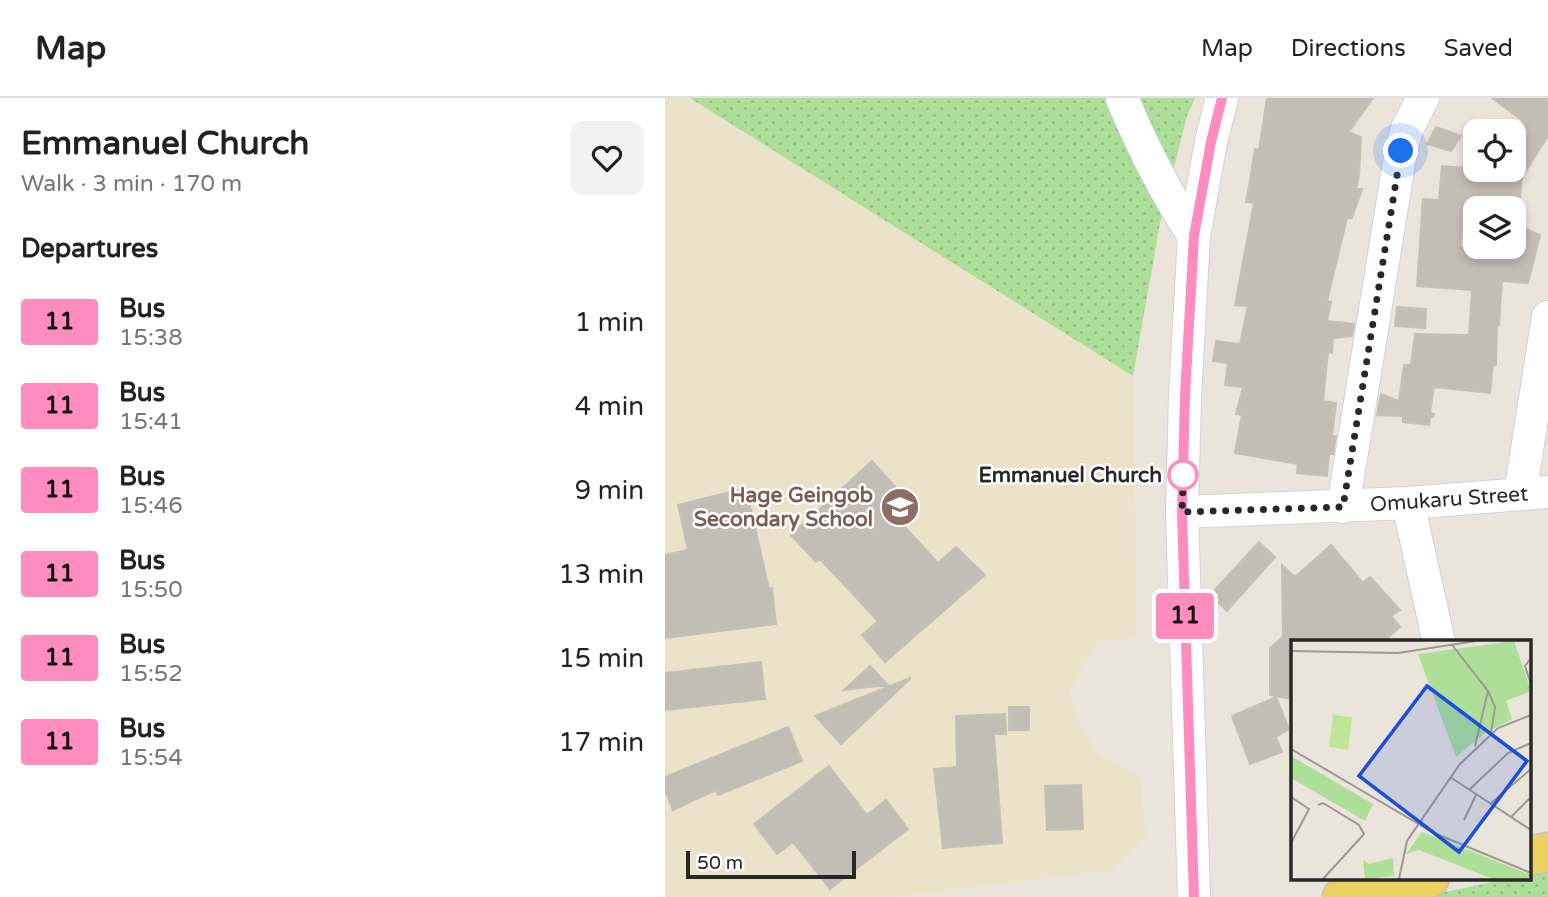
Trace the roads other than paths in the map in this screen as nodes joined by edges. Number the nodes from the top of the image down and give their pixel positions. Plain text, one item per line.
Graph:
1 (1122, 98) edge
2 (1222, 98) edge
3 (1423, 98) edge
4 (1194, 236) junction
5 (1548, 317) edge
6 (1534, 493) edge
7 (1408, 503) junction
8 (1343, 507) junction
9 (1182, 512) junction
10 (1439, 640) edge
11 (1421, 880) edge
12 (1194, 897) edge
13 (1342, 897) edge

1 - 4 street
2 - 4 street
3 - 8 street
4 - 9 street
5 - 6 street
6 - 7 street, Omukaru Street
7 - 8 street, Omukaru Street
7 - 10 street
8 - 9 street, Omukaru Street
9 - 12 street
11 - 13 main road

